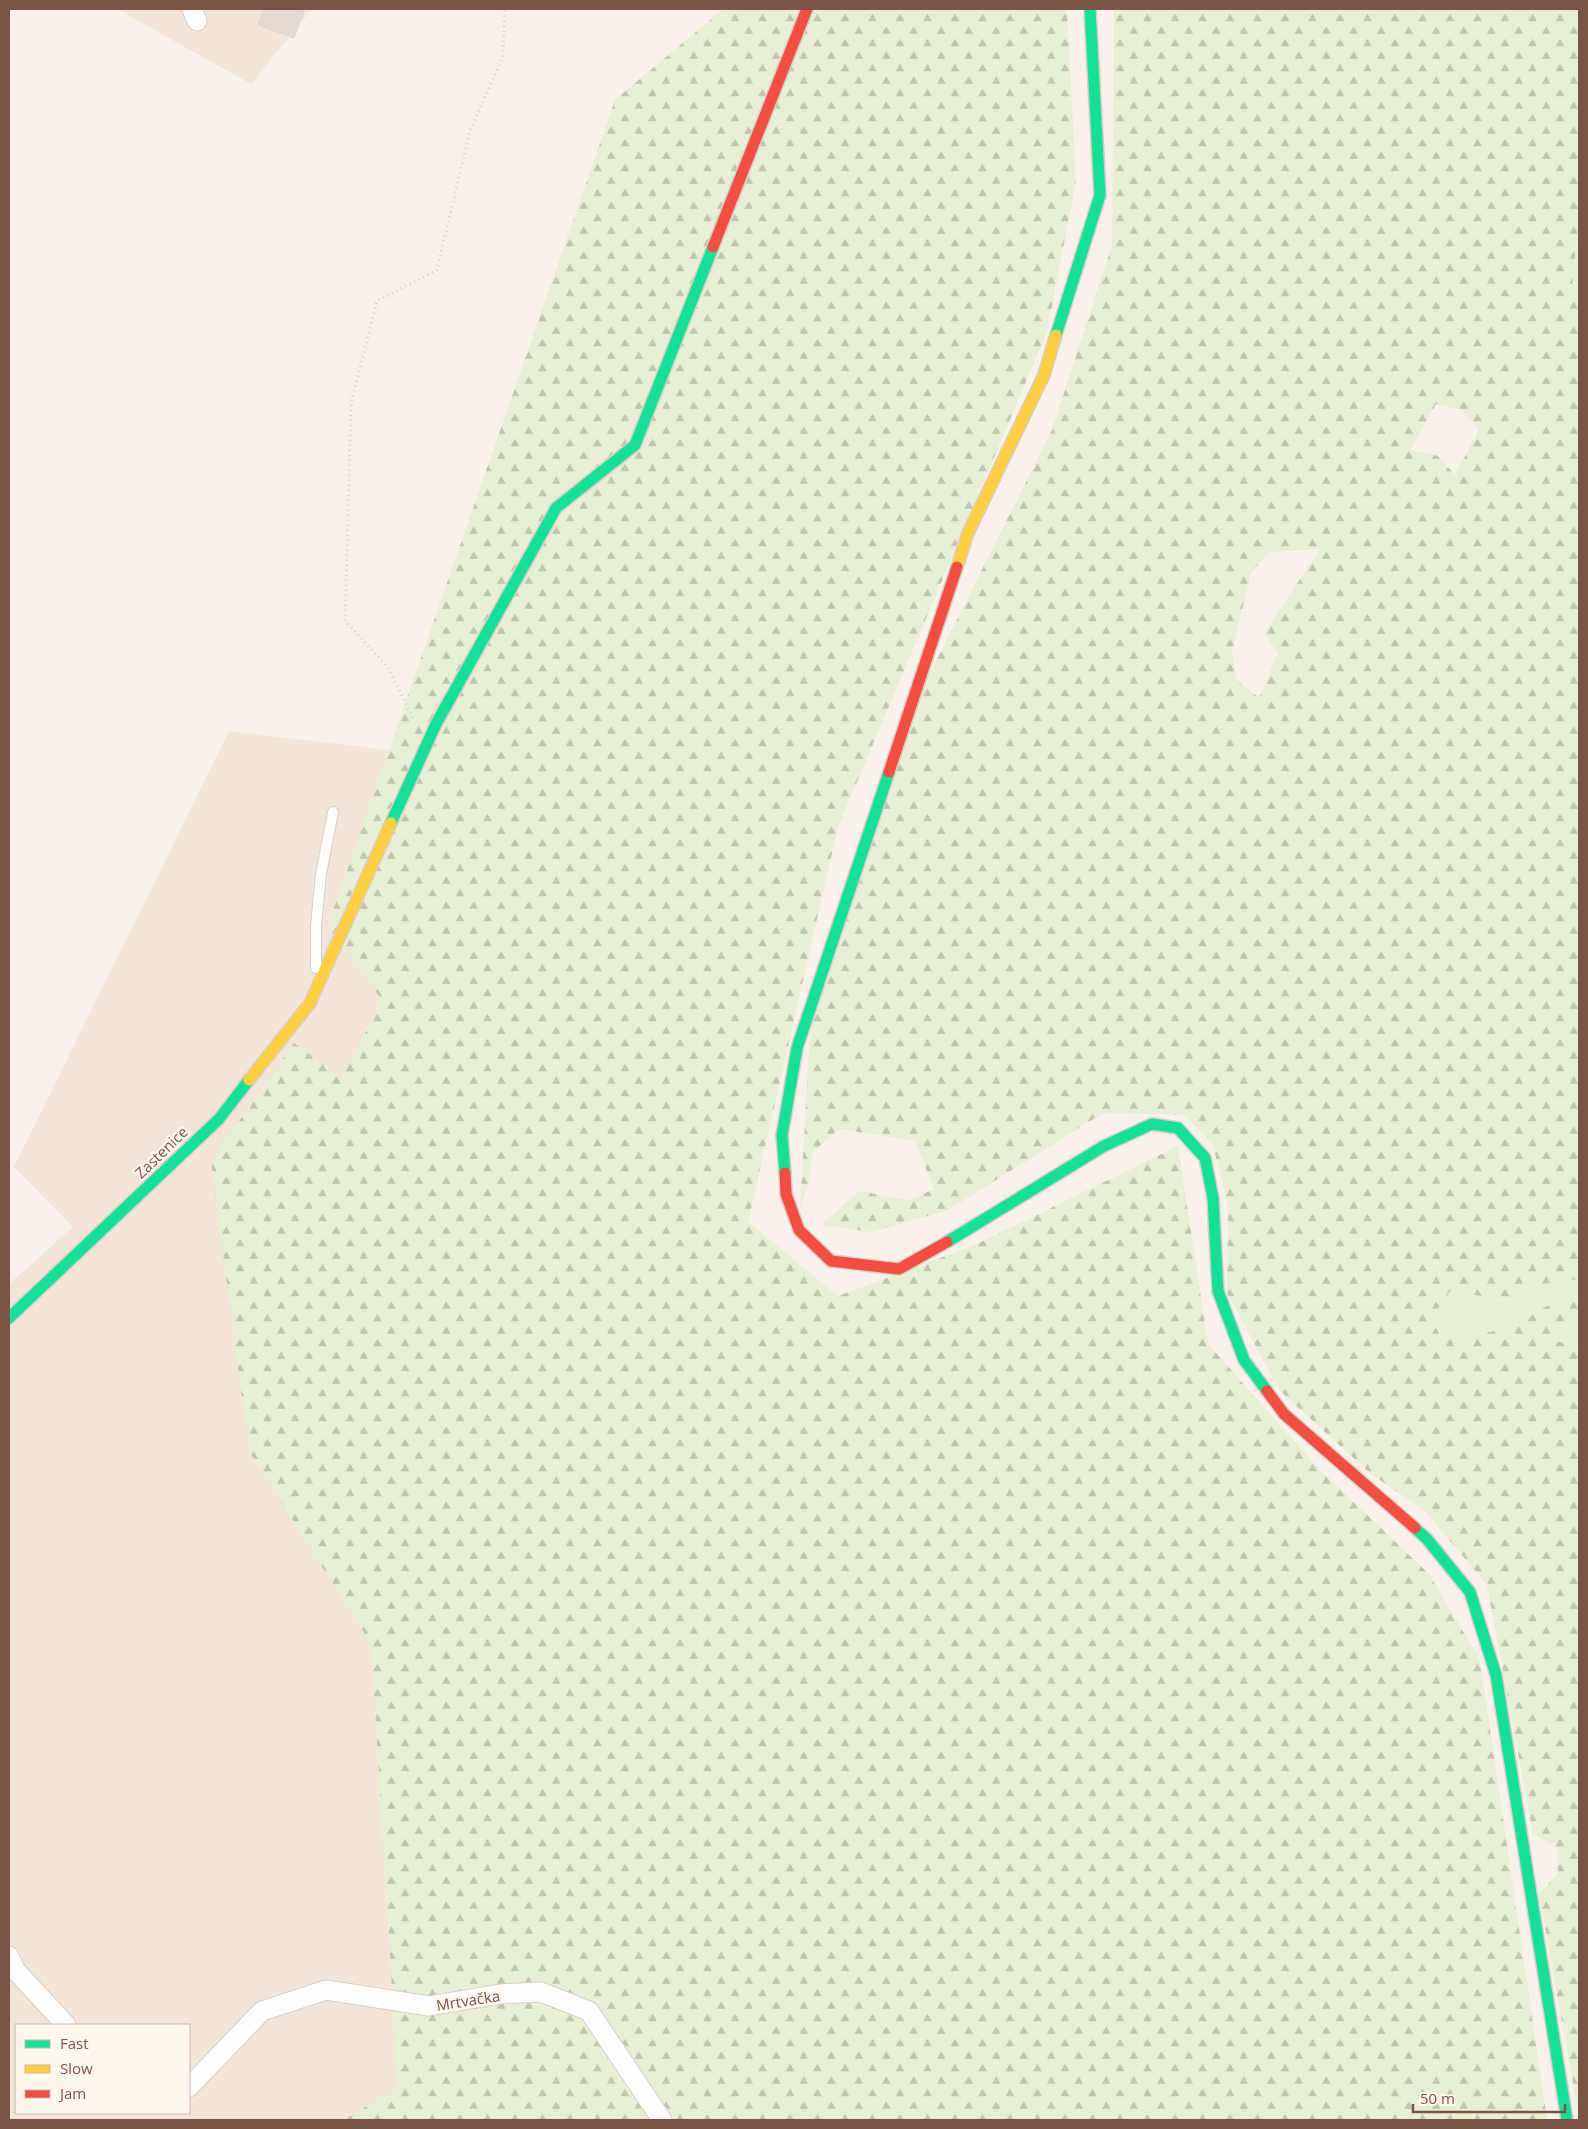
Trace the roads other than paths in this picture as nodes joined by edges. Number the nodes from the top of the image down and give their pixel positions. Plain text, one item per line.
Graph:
1 (807, 9) edge
2 (1090, 9) edge
3 (333, 812) dead end
4 (316, 991) junction
5 (9, 1318) edge
6 (9, 1956) edge
7 (65, 2024) edge
8 (190, 2087) edge
9 (662, 2120) edge
10 (1567, 2120) edge

1 - 4 main road, Zastenice
2 - 10 main road
3 - 4 lane
4 - 5 main road, Zastenice
6 - 7 street
8 - 9 street, Mrtvačka

